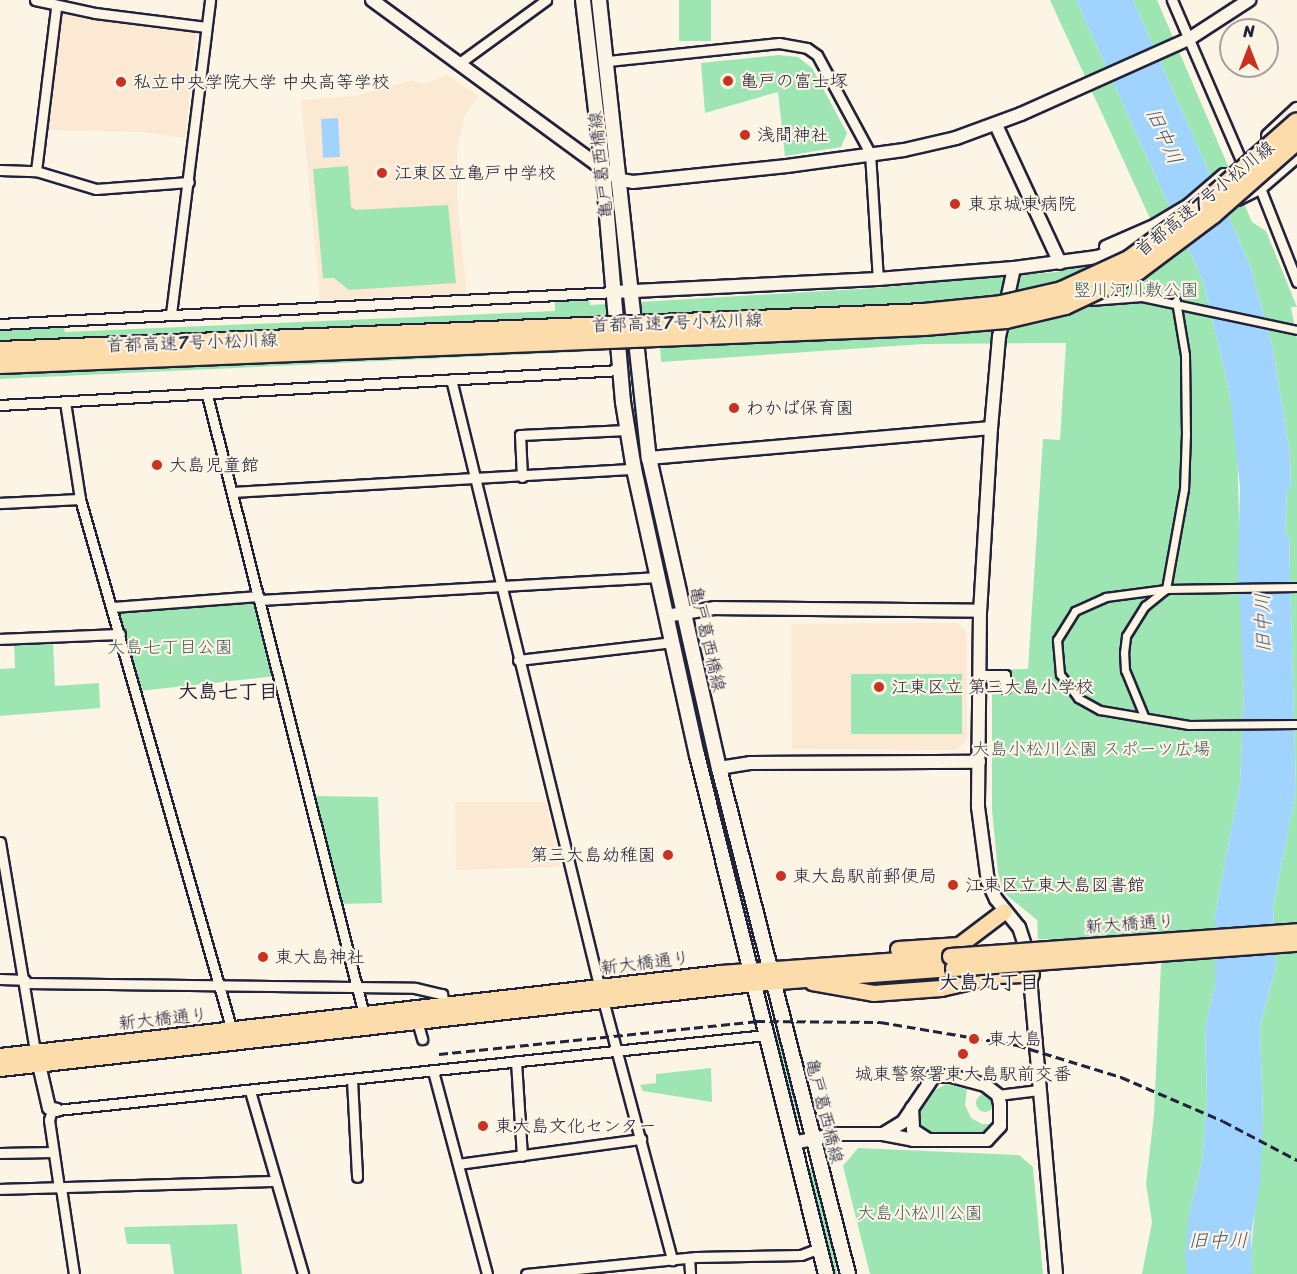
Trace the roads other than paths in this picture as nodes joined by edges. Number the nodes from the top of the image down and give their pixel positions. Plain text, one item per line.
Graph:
1 (35, 0) edge
2 (210, 0) edge
3 (372, 0) edge
4 (546, 0) edge
5 (583, 0) edge
6 (600, 0) edge
7 (1172, 0) edge
8 (1249, 0) edge
9 (56, 6) junction
10 (206, 27) junction
11 (1189, 39) junction
12 (608, 61) junction
13 (458, 64) junction
14 (1297, 110) edge
15 (1297, 122) edge
16 (996, 125) junction
17 (1297, 140) edge
18 (870, 153) junction
19 (1297, 156) edge
20 (1241, 160) junction
21 (0, 170) edge
22 (603, 170) junction
23 (36, 171) junction
24 (621, 180) junction
25 (189, 182) junction
26 (1260, 188) junction
27 (1143, 237) junction
28 (1060, 263) junction
29 (1014, 268) junction
30 (878, 279) junction
31 (1297, 282) edge
32 (632, 291) junction
33 (614, 292) junction
34 (1176, 302) junction
35 (1020, 308) dead end
36 (171, 314) junction
37 (0, 324) edge
38 (1297, 330) edge
39 (0, 351) edge
40 (0, 364) edge
41 (620, 370) junction
42 (451, 379) junction
43 (207, 395) junction
44 (65, 402) junction
45 (0, 405) edge
46 (991, 428) junction
47 (627, 430) junction
48 (650, 458) junction
49 (634, 469) junction
50 (522, 477) junction
51 (474, 480) junction
52 (232, 492) junction
53 (80, 499) junction
54 (0, 503) edge
55 (657, 577) junction
56 (499, 586) junction
57 (1297, 587) edge
58 (1166, 589) junction
59 (259, 598) junction
60 (112, 607) junction
61 (980, 611) junction
62 (682, 612) junction
63 (666, 616) junction
64 (120, 634) junction
65 (0, 639) edge
66 (673, 642) junction
67 (518, 660) junction
68 (979, 675) junction
69 (1005, 688) dead end
70 (1144, 716) junction
71 (1297, 724) edge
72 (979, 762) junction
73 (719, 768) junction
74 (0, 842) edge
75 (1004, 911) junction
76 (1297, 931) edge
77 (1297, 943) edge
78 (951, 962) junction
79 (809, 964) junction
80 (1031, 974) junction
81 (770, 975) junction
82 (751, 977) junction
83 (0, 979) edge
84 (800, 979) junction
85 (26, 981) junction
86 (220, 986) junction
87 (358, 988) junction
88 (603, 994) junction
89 (444, 1006) junction
90 (364, 1015) junction
91 (417, 1021) junction
92 (232, 1031) junction
93 (766, 1035) junction
94 (422, 1039) dead end
95 (618, 1050) junction
96 (0, 1056) edge
97 (38, 1058) junction
98 (516, 1061) junction
99 (0, 1068) edge
100 (433, 1071) junction
101 (352, 1080) junction
102 (1038, 1090) junction
103 (250, 1091) junction
104 (998, 1095) junction
105 (915, 1103) junction
106 (54, 1110) junction
107 (883, 1134) junction
108 (812, 1138) junction
109 (641, 1139) junction
110 (934, 1141) junction
111 (793, 1143) junction
112 (53, 1152) junction
113 (0, 1153) edge
114 (522, 1156) junction
115 (458, 1164) junction
116 (357, 1177) dead end
117 (276, 1181) junction
118 (60, 1188) junction
119 (0, 1189) edge
120 (819, 1248) junction
121 (689, 1258) junction
122 (672, 1260) junction
123 (602, 1270) edge
124 (847, 1272) edge
125 (74, 1274) edge
126 (303, 1274) edge
127 (487, 1274) edge
128 (526, 1274) edge
129 (690, 1274) edge
130 (826, 1274) edge
131 (1056, 1274) edge

1 - 9 street
2 - 10 street
3 - 13 street
4 - 13 street
5 - 22 main road, 亀戸葛西橋線
6 - 12 main road, 亀戸葛西橋線
7 - 11 street
8 - 11 street
9 - 10 street
9 - 23 street
10 - 25 street
11 - 16 street
11 - 20 street
12 - 18 street
12 - 24 main road, 亀戸葛西橋線
13 - 22 street
14 - 20 street
15 - 39 highway, 首都高速7号小松川線, bridge
16 - 18 street
16 - 28 street
17 - 40 highway, 首都高速7号小松川線, bridge
18 - 24 street
18 - 30 street
19 - 26 street
20 - 27 street
21 - 23 street
22 - 24 street
22 - 33 main road, 亀戸葛西橋線
23 - 25 street
24 - 32 main road, 亀戸葛西橋線
25 - 36 street
26 - 27 street, bridge
26 - 31 street
27 - 28 street
28 - 29 street
29 - 30 street
29 - 46 street
30 - 32 street
32 - 33 street
32 - 48 main road, 亀戸葛西橋線
33 - 36 street
33 - 41 main road, 亀戸葛西橋線
34 - 35 street
34 - 38 street
34 - 58 street
36 - 37 street
41 - 42 street
41 - 47 main road, 亀戸葛西橋線
42 - 43 street
42 - 51 street
43 - 44 street
43 - 52 street
44 - 45 street
44 - 53 street
46 - 48 street
46 - 61 street
47 - 49 main road, 亀戸葛西橋線
47 - 50 street
48 - 62 main road, 亀戸葛西橋線
49 - 50 street
49 - 55 main road, 亀戸葛西橋線
50 - 51 street
51 - 52 street
51 - 56 street
52 - 59 street
53 - 54 street
53 - 60 street
55 - 56 street
55 - 63 main road, 亀戸葛西橋線
56 - 59 street
56 - 67 street
57 - 58 street
58 - 70 street
58 - 70 street
59 - 60 street
59 - 87 street
60 - 64 street
61 - 62 street
61 - 68 street
62 - 63 street
62 - 73 main road, 亀戸葛西橋線
63 - 66 main road, 亀戸葛西橋線
64 - 65 street
64 - 86 street
66 - 67 street
66 - 82 main road, 亀戸葛西橋線
67 - 88 street
68 - 69 street
68 - 72 street
70 - 71 street
72 - 73 street
72 - 75 street
73 - 81 main road, 亀戸葛西橋線
74 - 85 street
75 - 79 main road
75 - 80 street
76 - 78 main road, 新大橋通り, bridge
77 - 78 main road, 新大橋通り, bridge
78 - 79 main road, 新大橋通り
78 - 84 main road, 新大橋通り
79 - 81 main road, 新大橋通り
80 - 84 main road
80 - 102 street
81 - 82 main road, 新大橋通り
81 - 84 main road, 新大橋通り
81 - 108 main road, 亀戸葛西橋線
82 - 88 main road, 新大橋通り
82 - 93 main road, 亀戸葛西橋線
83 - 85 street
85 - 86 street
85 - 97 street
86 - 87 street
86 - 92 street
87 - 89 street
87 - 90 street
88 - 89 main road, 新大橋通り
88 - 91 main road, 新大橋通り
88 - 95 street
89 - 90 main road, 新大橋通り
90 - 92 main road, 新大橋通り
91 - 94 street
91 - 97 main road, 新大橋通り
92 - 97 main road, 新大橋通り
93 - 95 street
93 - 111 main road, 亀戸葛西橋線
95 - 98 street
95 - 109 street
96 - 97 main road, 新大橋通り
97 - 99 main road, 新大橋通り
97 - 106 street
98 - 100 street
98 - 114 street
100 - 101 street
100 - 115 street
101 - 103 street
101 - 116 street
102 - 104 street
102 - 131 street
103 - 106 street
103 - 117 street
104 - 105 street
104 - 110 street
105 - 107 street
105 - 110 street
106 - 112 street
107 - 108 street
107 - 110 street
108 - 111 street
108 - 124 main road, 亀戸葛西橋線
109 - 114 street
109 - 122 street
111 - 120 main road, 亀戸葛西橋線
112 - 113 street
112 - 118 street
114 - 115 street
115 - 127 street
117 - 118 street
117 - 126 street
118 - 119 street
118 - 125 street
120 - 121 street
120 - 130 main road, 亀戸葛西橋線
121 - 122 street
121 - 129 street
122 - 123 street
123 - 128 street

